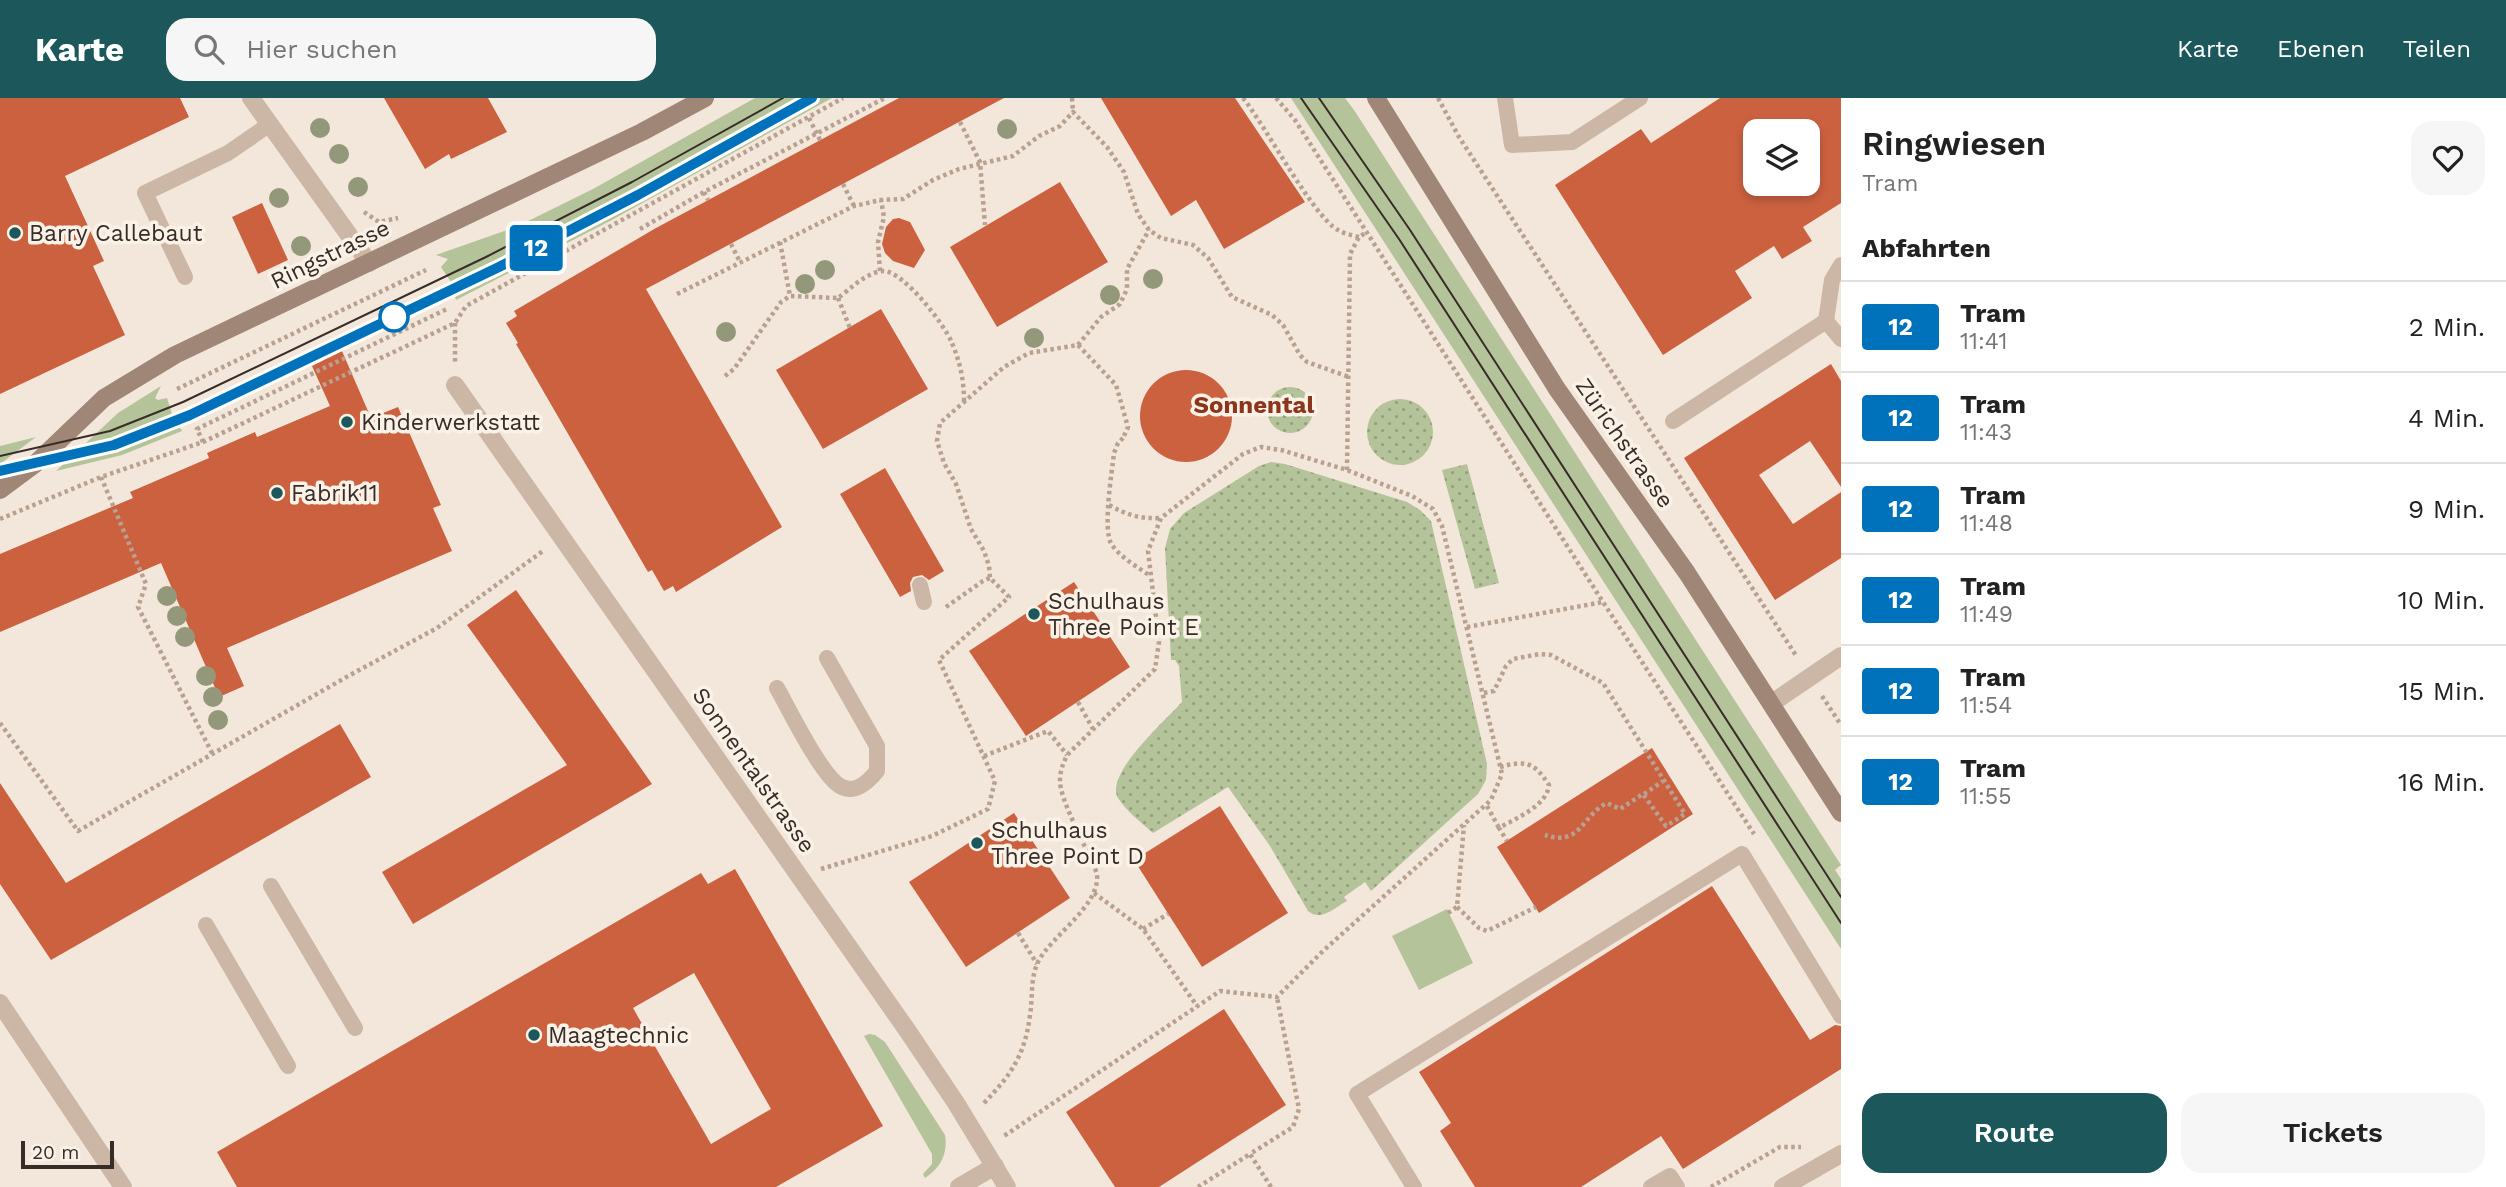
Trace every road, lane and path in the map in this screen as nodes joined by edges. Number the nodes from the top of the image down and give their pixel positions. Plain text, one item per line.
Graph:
1 (251, 98) edge
2 (705, 98) edge
3 (843, 98) edge
4 (885, 98) edge
5 (1072, 98) edge
6 (1243, 98) edge
7 (1276, 98) edge
8 (1376, 98) edge
9 (1438, 98) edge
10 (1505, 98) edge
11 (1640, 98) edge
12 (1073, 112) junction
13 (808, 117) junction
14 (960, 122) dead end
15 (270, 124) junction
16 (816, 134) junction
17 (820, 140) dead end
18 (980, 162) junction
19 (843, 184) dead end
20 (704, 192) junction
21 (708, 200) dead end
22 (881, 200) junction
23 (854, 206) junction
24 (985, 225) dead end
25 (640, 229) dead end
26 (1149, 230) junction
27 (1367, 232) junction
28 (1359, 237) junction
29 (780, 242) junction
30 (731, 244) dead end
31 (740, 262) junction
32 (369, 263) junction
33 (1841, 265) edge
34 (426, 270) dead end
35 (880, 271) junction
36 (185, 277) dead end
37 (399, 283) junction
38 (398, 290) dead end
39 (677, 294) dead end
40 (790, 296) junction
41 (838, 298) junction
42 (447, 309) dead end
43 (411, 318) dead end
44 (421, 321) junction
45 (1826, 321) junction
46 (455, 323) junction
47 (850, 328) dead end
48 (1841, 339) edge
49 (1078, 345) junction
50 (205, 376) junction
51 (725, 376) dead end
52 (1349, 377) junction
53 (212, 379) dead end
54 (455, 385) joint
55 (177, 389) dead end
56 (964, 401) junction
57 (225, 407) dead end
58 (225, 415) junction
59 (1673, 421) dead end
60 (203, 442) junction
61 (1347, 470) junction
62 (101, 477) junction
63 (0, 491) edge
64 (1109, 505) junction
65 (1161, 518) junction
66 (0, 519) edge
67 (561, 538) junction
68 (1151, 577) junction
69 (990, 578) junction
70 (922, 594) dead end
71 (1603, 602) junction
72 (1467, 627) junction
73 (1841, 656) edge
74 (827, 658) dead end
75 (1810, 677) junction
76 (777, 688) dead end
77 (1484, 693) junction
78 (1078, 702) dead end
79 (1772, 704) junction
80 (0, 723) edge
81 (1841, 725) edge
82 (1093, 730) junction
83 (213, 755) junction
84 (984, 755) junction
85 (1067, 755) junction
86 (1500, 767) junction
87 (1663, 781) junction
88 (1643, 794) junction
89 (1487, 806) junction
90 (1841, 813) edge
91 (1464, 824) junction
92 (1499, 828) junction
93 (1545, 835) dead end
94 (1507, 841) dead end
95 (1759, 841) dead end
96 (820, 869) dead end
97 (271, 886) dead end
98 (1094, 893) junction
99 (1457, 907) junction
100 (1536, 908) dead end
101 (1448, 913) dead end
102 (1168, 914) dead end
103 (206, 925) dead end
104 (1143, 929) junction
105 (1018, 933) dead end
106 (1037, 964) junction
107 (1277, 996) junction
108 (0, 1003) edge
109 (1197, 1006) junction
110 (1841, 1016) edge
111 (355, 1028) dead end
112 (288, 1066) dead end
113 (984, 1103) dead end
114 (1004, 1136) dead end
115 (1780, 1147) dead end
116 (1250, 1154) junction
117 (1841, 1154) edge
118 (995, 1166) junction
119 (124, 1187) edge
120 (959, 1187) edge
121 (1007, 1187) edge
122 (1198, 1187) edge
123 (1271, 1187) edge
124 (1414, 1187) edge
125 (1651, 1187) edge
126 (1677, 1187) edge
127 (1711, 1187) edge
128 (1783, 1187) edge

1 - 15 street
2 - 32 main road, Ringstrasse
3 - 13 path
4 - 16 path
5 - 12 path
6 - 28 path
7 - 27 path
8 - 79 main road, Zürichstrasse
9 - 75 path
10 - 11 lane
12 - 18 path
12 - 26 path
13 - 16 path
13 - 46 path
14 - 18 path
15 - 32 street
15 - 36 lane
16 - 17 path
16 - 20 path
18 - 22 path
18 - 24 path
19 - 23 path
20 - 21 path
20 - 25 path
22 - 23 path
22 - 35 path
23 - 29 path
26 - 49 path
26 - 52 path
27 - 28 path
27 - 71 path
28 - 52 path
29 - 31 path
29 - 40 path
30 - 31 path
31 - 39 path
32 - 63 main road, Ringstrasse
33 - 45 lane
34 - 37 path
35 - 41 path
35 - 56 path
37 - 38 path
37 - 50 path
40 - 41 path
40 - 51 path
41 - 47 path
42 - 44 path
43 - 44 path
44 - 58 path
45 - 48 lane
45 - 59 lane
46 - 54 path
46 - 60 path
49 - 56 path
49 - 64 path
50 - 53 path
50 - 55 path
52 - 61 path
54 - 67 street, Sonnentalstrasse
56 - 69 path
57 - 58 path
58 - 60 path
60 - 62 path
61 - 65 path
61 - 72 path
62 - 66 path
62 - 83 path
64 - 65 path
64 - 68 path
65 - 68 path
67 - 83 path
67 - 118 street, Sonnentalstrasse
68 - 82 path
69 - 70 path
69 - 84 path
71 - 72 path
71 - 95 path
72 - 77 path
73 - 75 street
74 - 76 lane
75 - 79 street
75 - 81 path
77 - 86 path
77 - 87 path
78 - 82 path
79 - 90 main road, Zürichstrasse
80 - 83 path
82 - 85 path
84 - 85 path
84 - 96 path
85 - 98 path
86 - 89 path
86 - 92 path
87 - 88 path
87 - 88 path
88 - 93 path
89 - 91 path
89 - 92 path
91 - 99 path
91 - 107 path
92 - 94 path
97 - 111 lane
98 - 104 path
98 - 106 path
99 - 100 path
99 - 101 path
102 - 104 path
103 - 112 lane
104 - 109 path
105 - 106 path
106 - 113 path
107 - 109 path
107 - 116 path
108 - 119 street
109 - 114 path
110 - 124 lane
115 - 127 path
116 - 122 path
116 - 123 path
117 - 128 street
118 - 120 street
118 - 121 street, Sonnentalstrasse
125 - 126 lane

